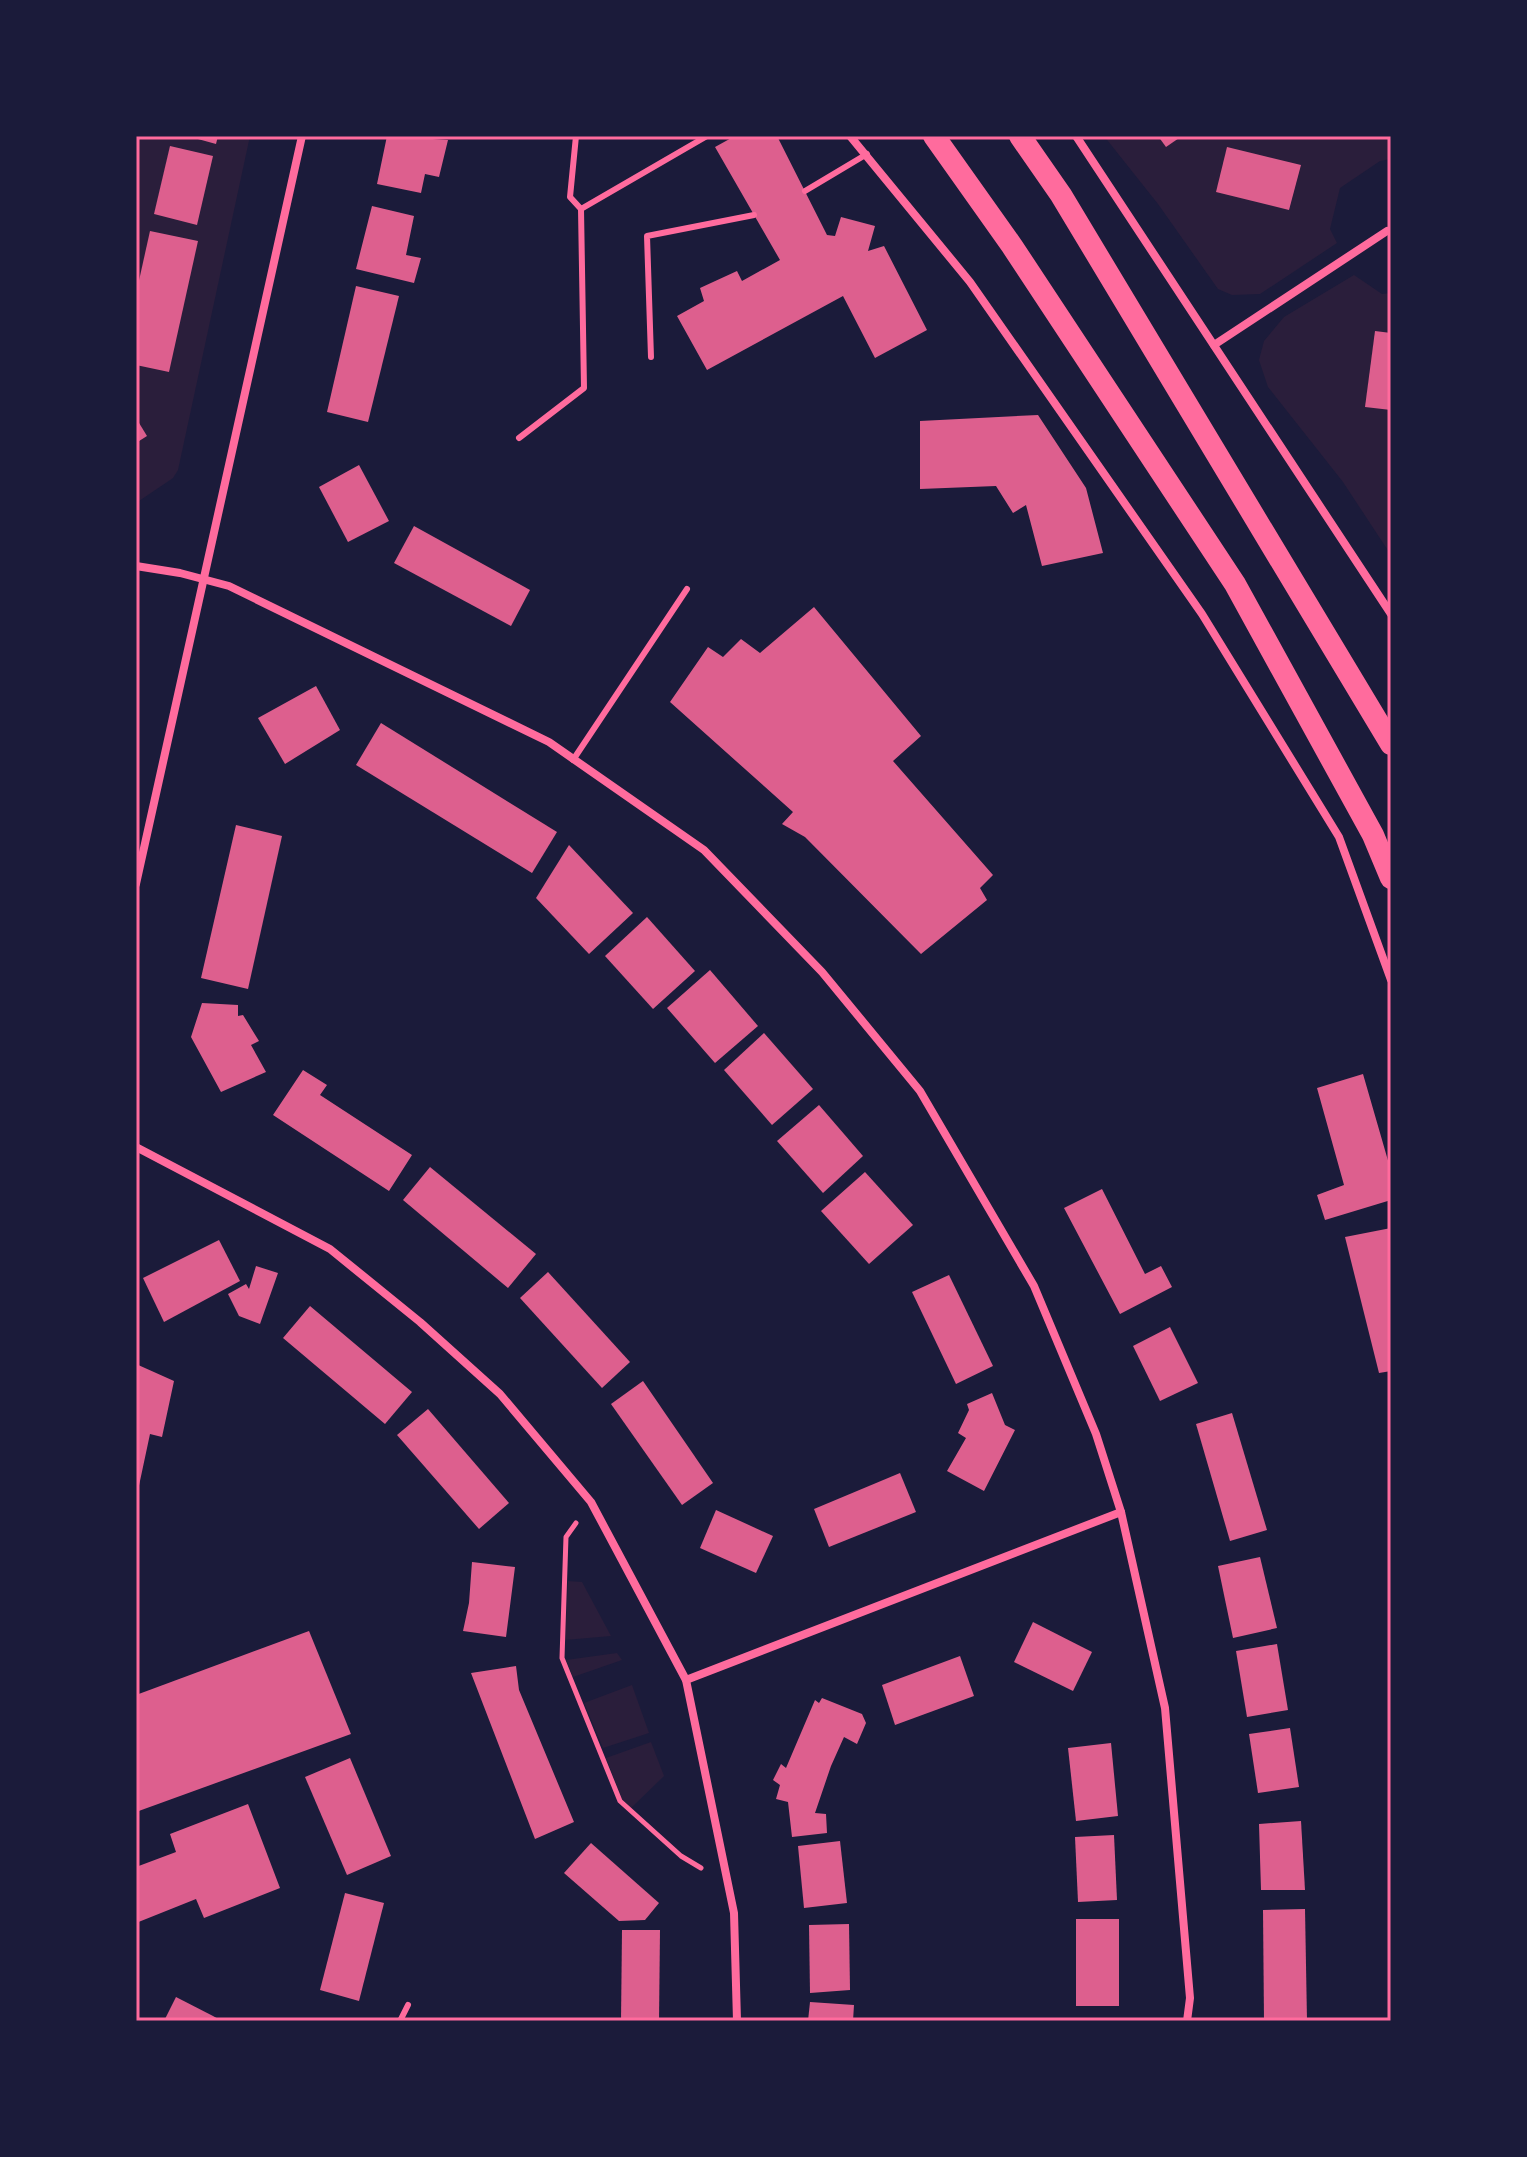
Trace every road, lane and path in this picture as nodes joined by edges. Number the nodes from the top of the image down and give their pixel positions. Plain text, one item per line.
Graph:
1 (302, 136) edge
2 (576, 136) edge
3 (707, 136) edge
4 (850, 136) edge
5 (934, 136) edge
6 (1020, 136) edge
7 (1076, 136) edge
8 (867, 154) junction
9 (805, 191) dead end
10 (581, 209) junction
11 (754, 215) dead end
12 (1387, 231) dead end
13 (1214, 345) junction
14 (651, 357) dead end
15 (519, 438) dead end
16 (136, 566) edge
17 (203, 581) junction
18 (687, 589) dead end
19 (1391, 614) edge
20 (1391, 744) edge
21 (573, 760) junction
22 (1391, 878) edge
23 (136, 884) edge
24 (1391, 980) edge
25 (136, 1147) edge
26 (591, 1502) junction
27 (1121, 1512) junction
28 (686, 1680) junction
29 (726, 1882) junction
30 (408, 2005) dead end
31 (400, 2021) edge
32 (737, 2021) edge
33 (1187, 2021) edge

1 - 17 street
2 - 10 lane
3 - 10 lane
4 - 8 street
5 - 22 highway
6 - 20 highway
7 - 13 street
8 - 9 lane
8 - 24 street
10 - 15 lane
11 - 14 lane
12 - 13 street
13 - 19 street
16 - 17 street
17 - 21 street
17 - 23 street
18 - 21 lane
21 - 27 street
25 - 26 street
26 - 28 street
26 - 29 path
27 - 28 street
27 - 33 street
28 - 29 street
29 - 32 street
30 - 31 lane

